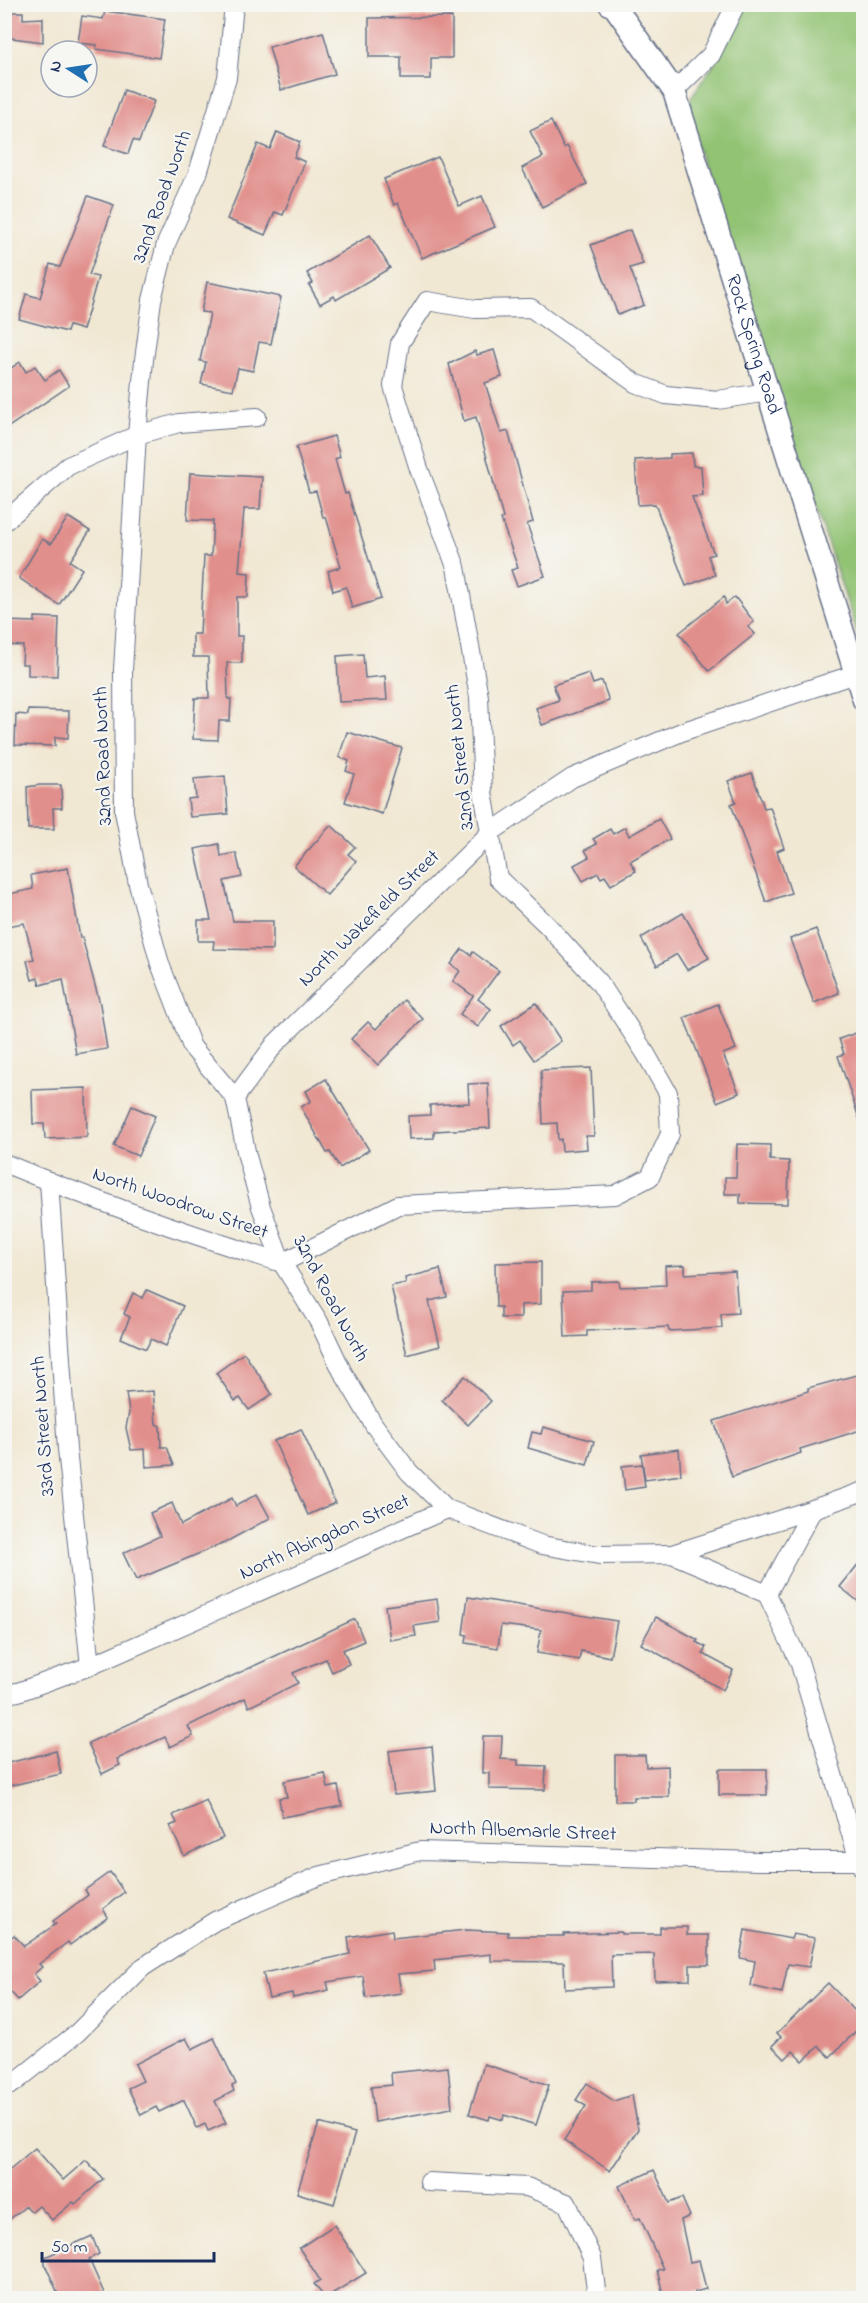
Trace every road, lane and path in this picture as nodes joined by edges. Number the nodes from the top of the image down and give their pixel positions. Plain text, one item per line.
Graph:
1 (234, 4) edge
2 (610, 4) edge
3 (736, 4) edge
4 (674, 91) junction
5 (767, 392) junction
6 (257, 417) dead end
7 (137, 435) junction
8 (4, 522) edge
9 (855, 674) junction
10 (864, 700) edge
11 (491, 832) junction
12 (235, 1098) junction
13 (4, 1163) edge
14 (650, 1177) joint
15 (49, 1181) junction
16 (282, 1263) junction
17 (864, 1491) edge
18 (447, 1509) junction
19 (813, 1509) junction
20 (672, 1554) junction
21 (767, 1594) junction
22 (90, 1666) junction
23 (4, 1694) edge
24 (861, 1865) edge
25 (4, 2088) edge
26 (429, 2181) dead end
27 (597, 2298) edge

1 - 7 street, 32nd Road North
2 - 4 street, Rock Spring Road
3 - 4 street
4 - 5 street, Rock Spring Road
5 - 9 street, Rock Spring Road
5 - 11 street, 32nd Street North
6 - 7 street
7 - 8 street
7 - 12 street, 32nd Road North
9 - 10 street, Rock Spring Road
9 - 11 street, North Wakefield Street
11 - 12 street, North Wakefield Street
11 - 14 street, 32nd Street North
12 - 16 street, 32nd Road North
13 - 15 street, North Woodrow Street
14 - 16 street, North Woodrow Street
15 - 16 street, North Woodrow Street
15 - 22 street, 33rd Street North
16 - 18 street, 32nd Road North
17 - 19 street
18 - 20 street
18 - 22 street, North Abingdon Street
19 - 20 street
19 - 21 street
20 - 21 street
21 - 24 street
22 - 23 street, North Abingdon Street
24 - 25 street, North Albemarle Street
26 - 27 street

